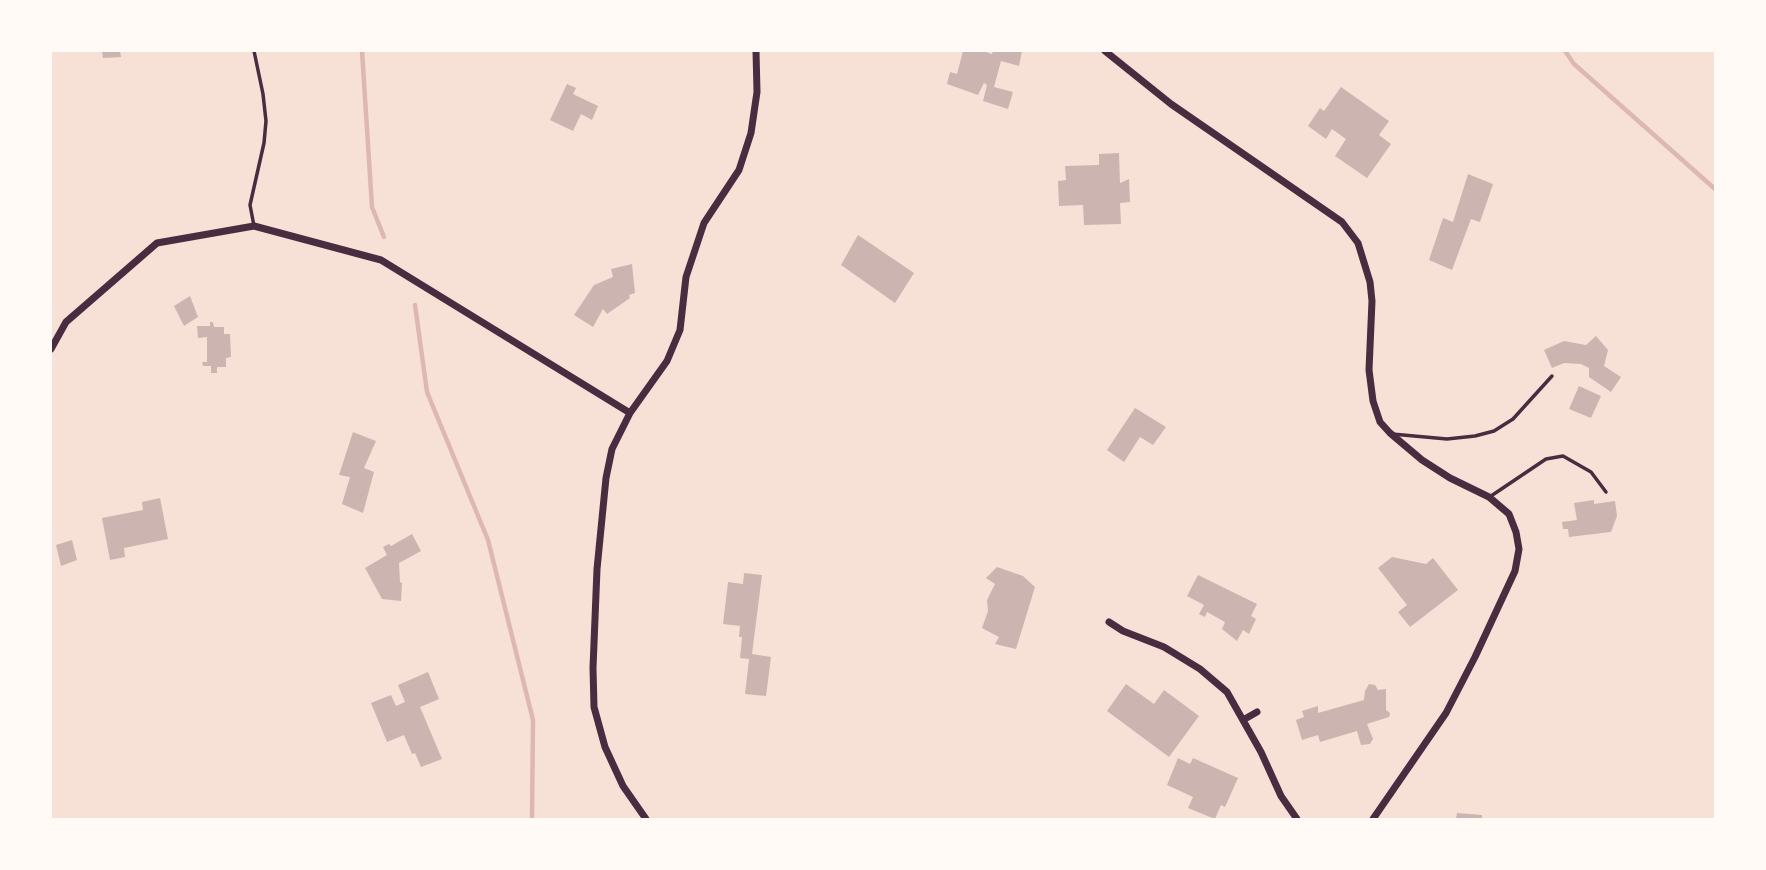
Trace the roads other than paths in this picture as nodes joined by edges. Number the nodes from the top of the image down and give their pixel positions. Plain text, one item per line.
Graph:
1 (254, 51) edge
2 (756, 51) edge
3 (1105, 51) edge
4 (254, 226) junction
5 (51, 349) edge
6 (1552, 376) dead end
7 (630, 413) junction
8 (1390, 433) junction
9 (1606, 492) dead end
10 (1489, 497) junction
11 (1109, 622) dead end
12 (1257, 712) dead end
13 (1243, 720) junction
14 (646, 819) edge
15 (1297, 819) edge
16 (1373, 819) edge

1 - 4 lane
2 - 7 street
3 - 8 street
4 - 5 street
4 - 7 street
6 - 8 lane
7 - 14 street
8 - 10 street
9 - 10 lane
10 - 16 street
11 - 13 street
12 - 13 street
13 - 15 street

